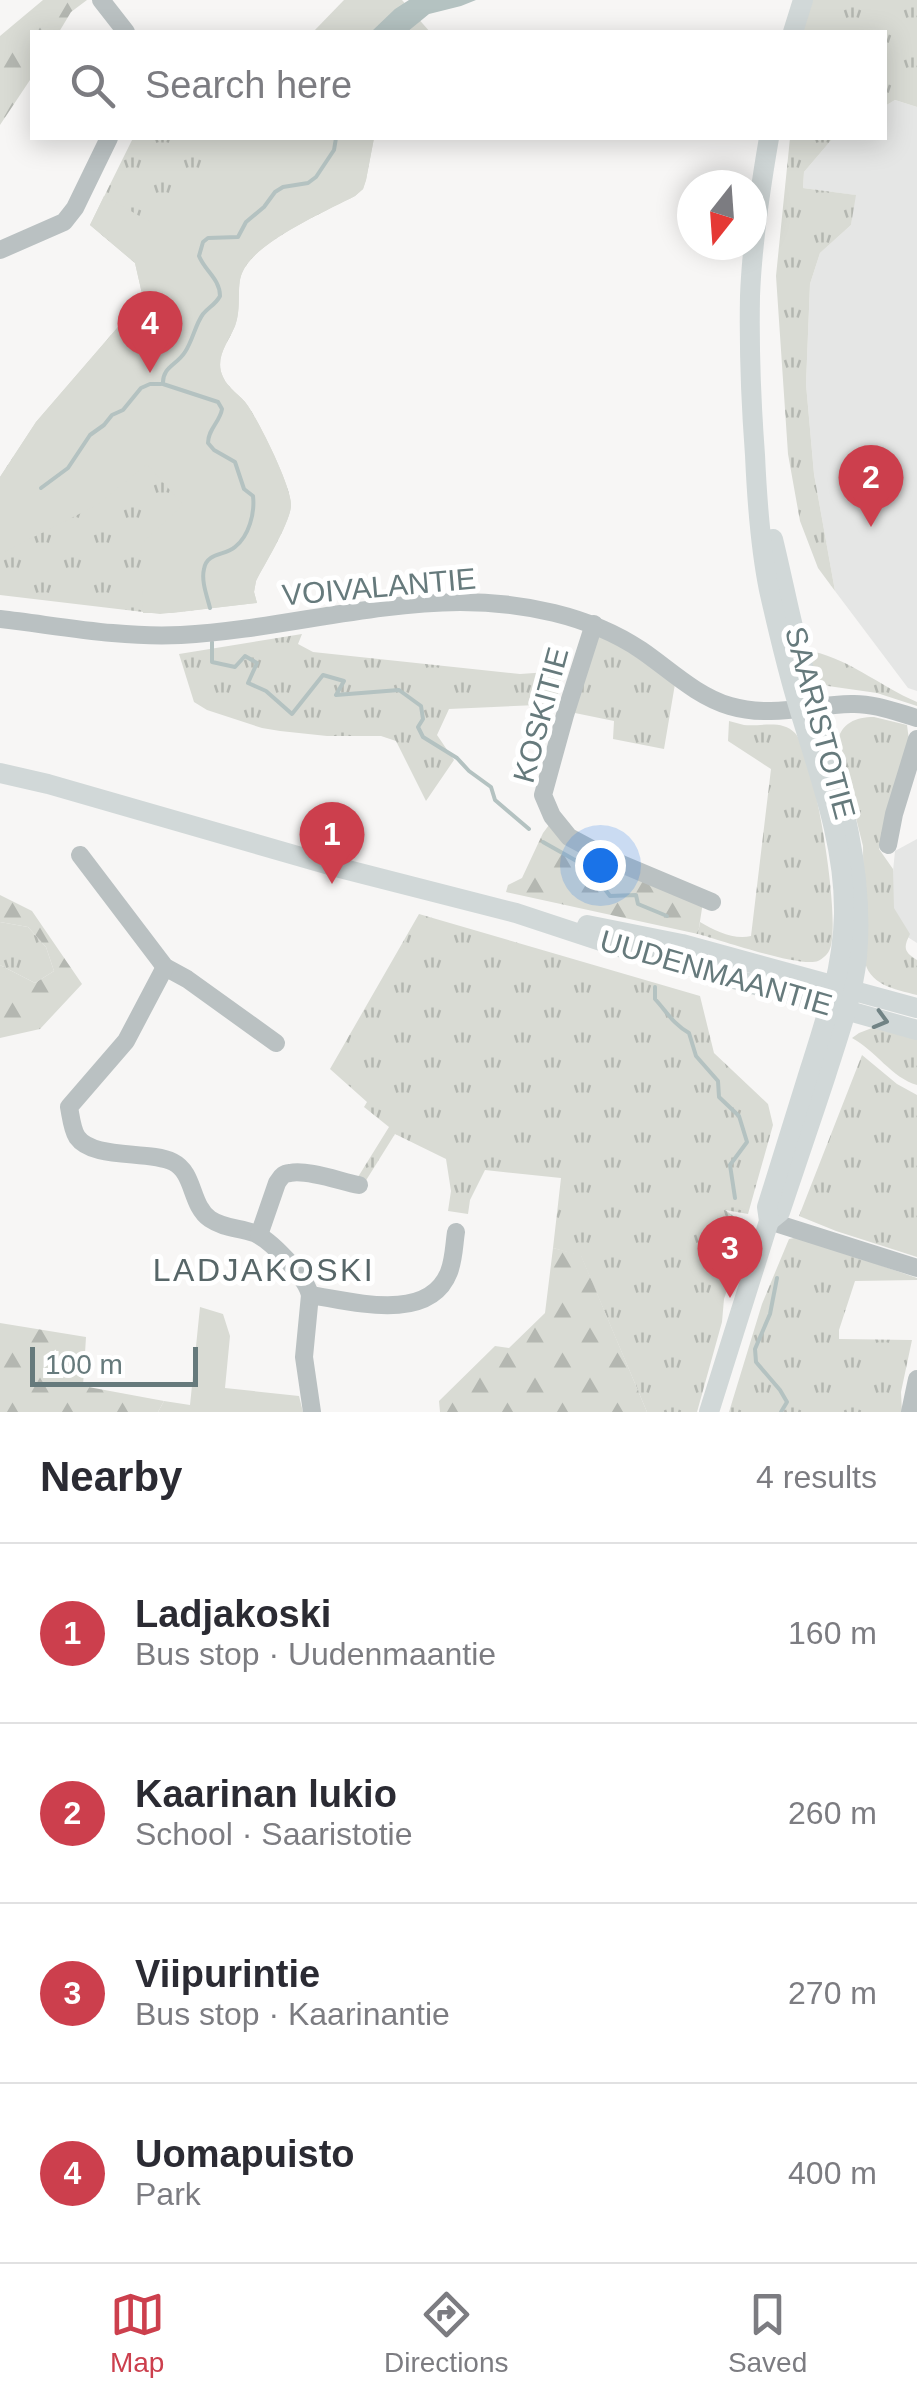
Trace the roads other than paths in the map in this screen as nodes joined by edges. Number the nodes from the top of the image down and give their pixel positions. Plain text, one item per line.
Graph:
1 (101, 0) edge
2 (803, 0) edge
3 (124, 30) edge
4 (793, 30) edge
5 (109, 140) edge
6 (769, 140) edge
7 (0, 250) edge
8 (0, 618) edge
9 (594, 624) junction
10 (807, 708) junction
11 (917, 718) edge
12 (917, 739) edge
13 (0, 772) edge
14 (888, 845) dead end
15 (80, 856) dead end
16 (712, 902) dead end
17 (165, 967) junction
18 (840, 998) junction
19 (917, 1008) edge
20 (917, 1030) edge
21 (276, 1043) dead end
22 (360, 1185) dead end
23 (769, 1221) junction
24 (456, 1232) dead end
25 (259, 1235) junction
26 (917, 1268) edge
27 (310, 1295) junction
28 (917, 1379) edge
29 (312, 1412) edge
30 (709, 1412) edge
31 (910, 1412) edge

1 - 3 street
2 - 4 main road
5 - 7 street
6 - 10 main road, SAARISTOTIE
8 - 9 street, VOIVALANTIE
9 - 10 street, VOIVALANTIE
9 - 16 street, KOSKITIE
10 - 11 street, VOIVALANTIE
10 - 18 main road, SAARISTOTIE
12 - 14 street
13 - 18 main road, UUDENMAANTIE
15 - 17 street
17 - 21 street
17 - 25 street
18 - 19 main road, UUDENMAANTIE
18 -> 20 main road, UUDENMAANTIE
18 - 23 main road, SAARISTOTIE
22 - 25 street
23 - 26 street
23 - 30 main road, SAARISTOTIE
24 - 27 street
25 - 27 street
27 - 29 street
28 - 31 street

